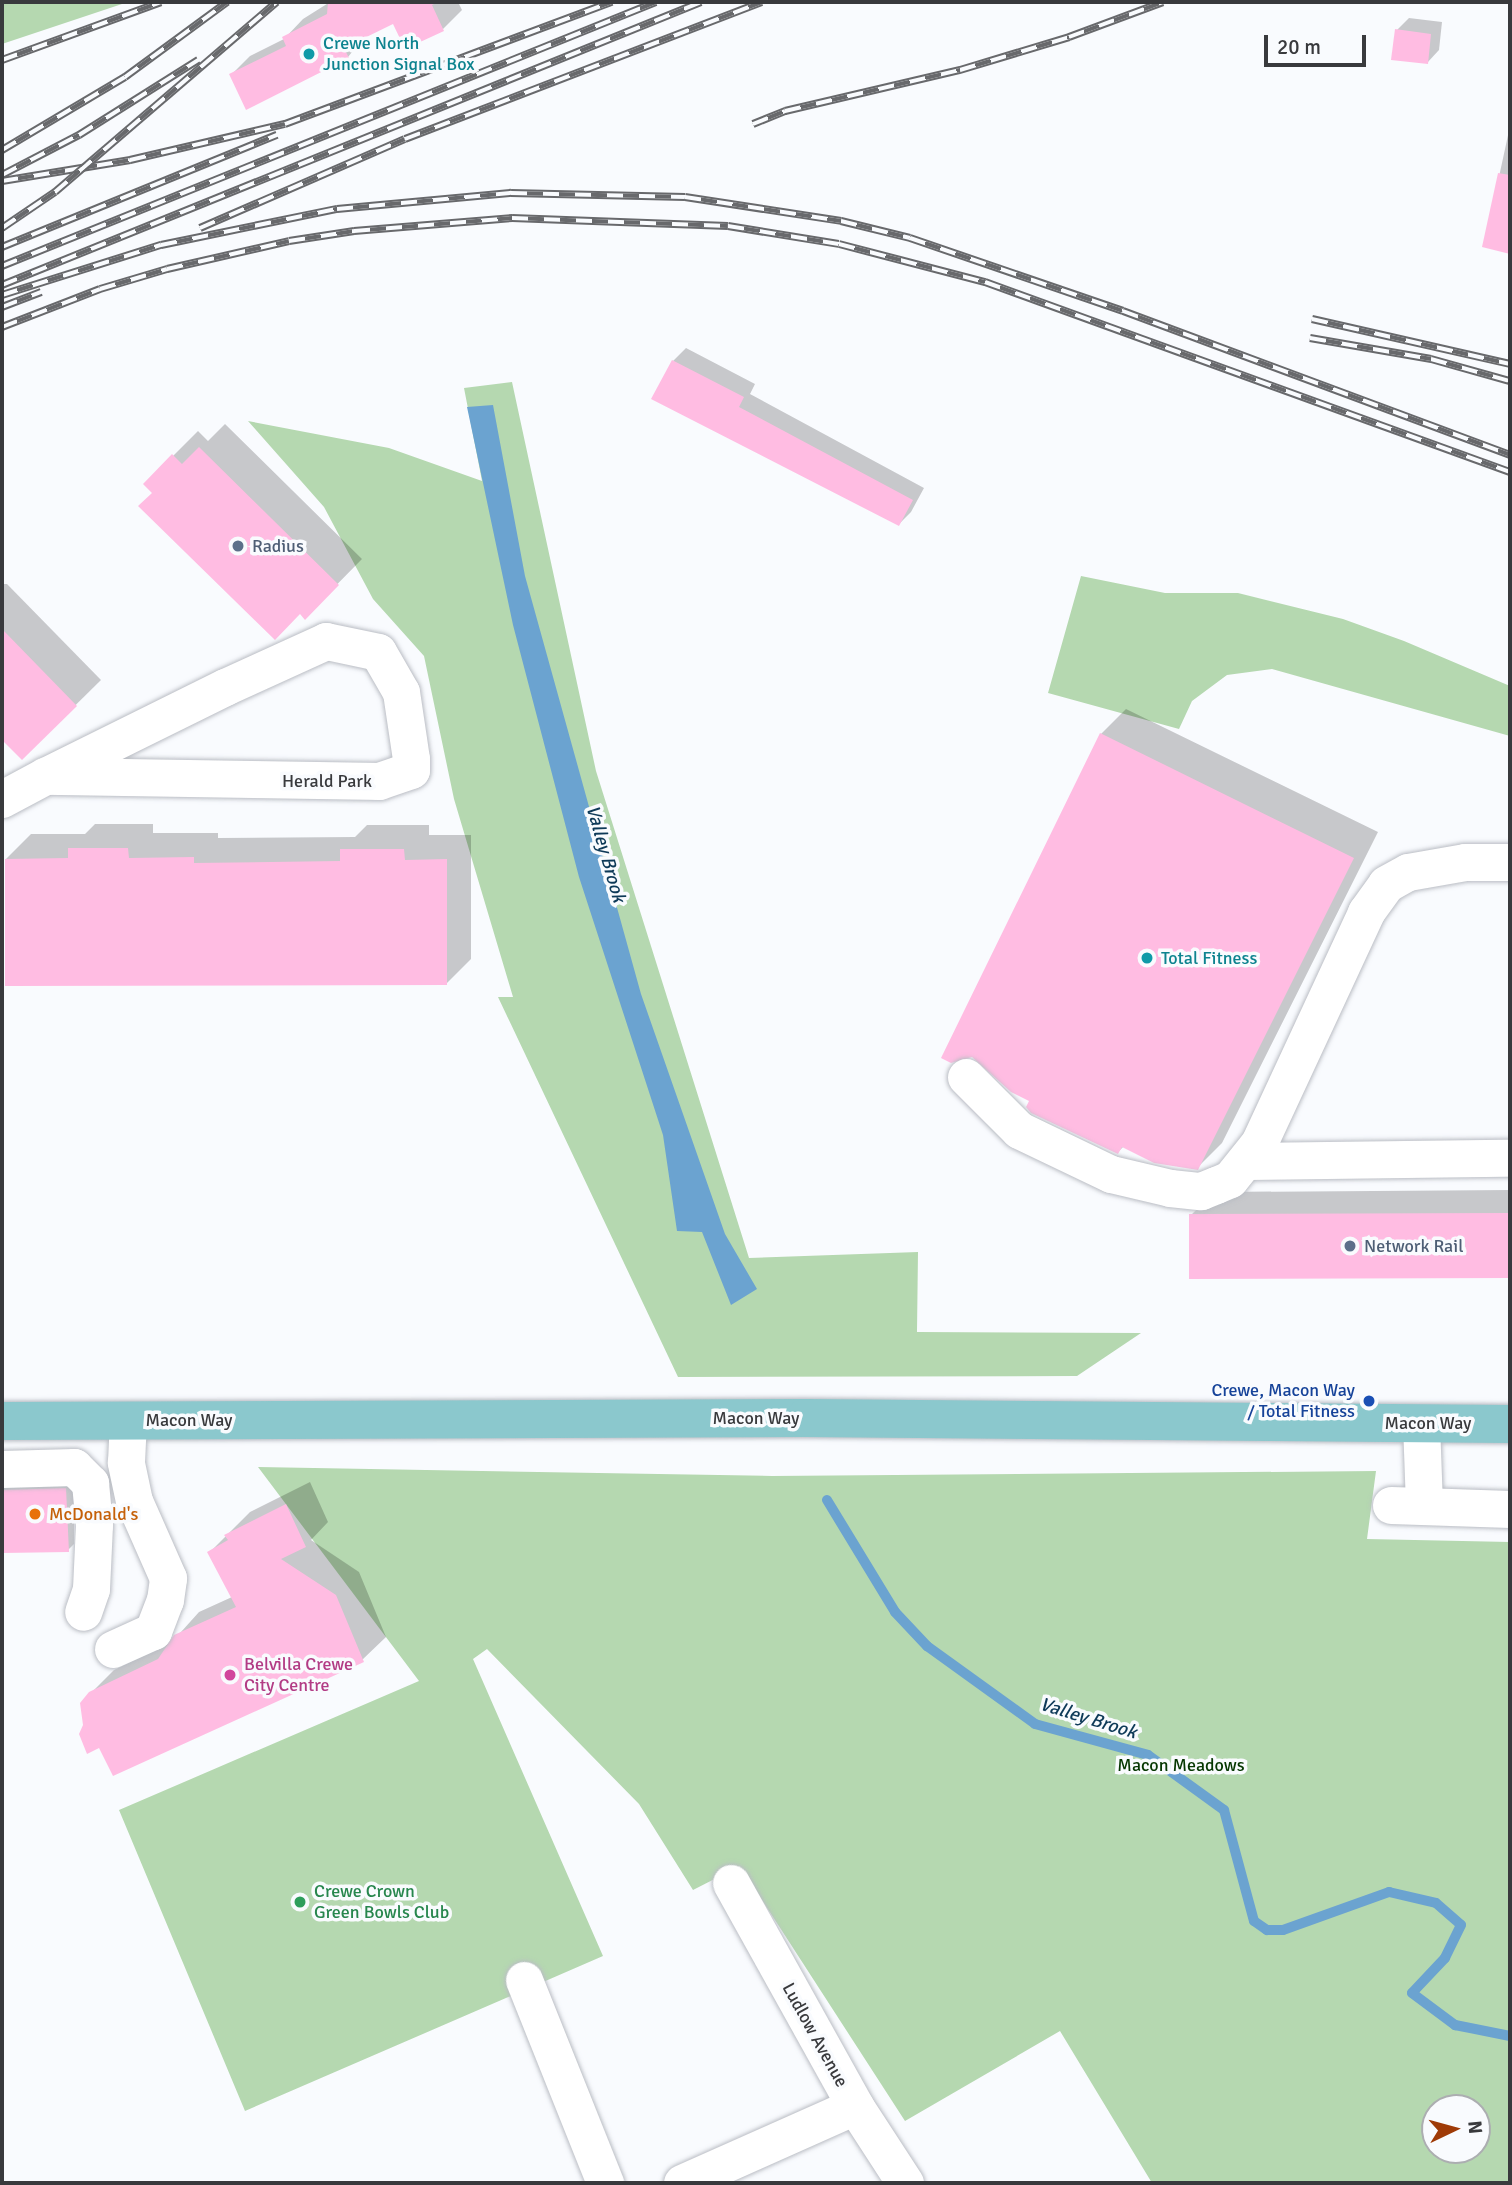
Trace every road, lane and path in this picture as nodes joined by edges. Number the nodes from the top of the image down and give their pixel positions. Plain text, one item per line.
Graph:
1 (44, 776) junction
2 (2, 800) edge
3 (1510, 862) edge
4 (966, 1077) dead end
5 (1510, 1158) edge
6 (1247, 1161) junction
7 (128, 1420) junction
8 (2, 1421) edge
9 (1421, 1423) junction
10 (1510, 1424) edge
11 (2, 1469) edge
12 (1510, 1509) edge
13 (83, 1612) dead end
14 (113, 1649) dead end
15 (731, 1883) dead end
16 (524, 1980) dead end
17 (855, 2105) junction
18 (605, 2183) edge
19 (682, 2183) edge
20 (905, 2183) edge

1 - 1 street, Herald Park
1 - 2 street
3 - 6 street
4 - 6 street
5 - 6 street
7 - 8 main road, Macon Way
7 - 9 main road, Macon Way
7 - 14 street
9 - 10 main road, Macon Way
9 - 12 street
11 - 13 street
15 - 17 street, Ludlow Avenue
16 - 18 street
17 - 19 street
17 - 20 street, Ludlow Avenue

